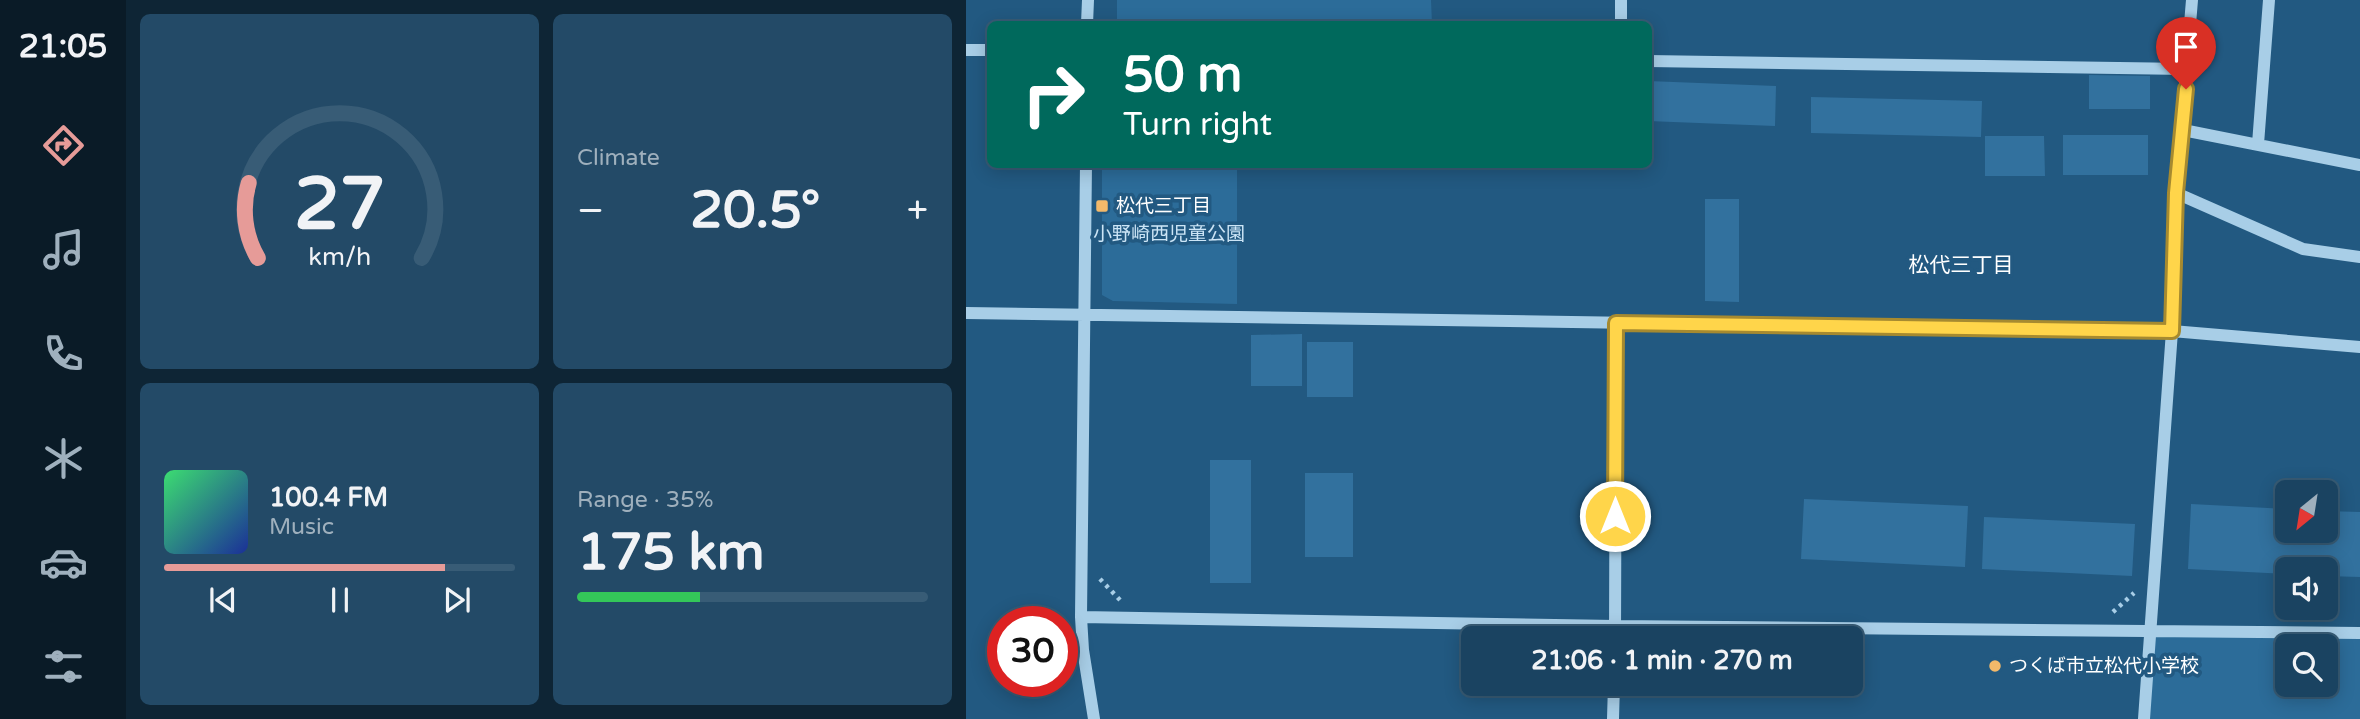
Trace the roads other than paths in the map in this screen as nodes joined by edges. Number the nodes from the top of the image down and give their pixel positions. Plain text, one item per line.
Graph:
1 (1088, 0) edge
2 (1621, 0) edge
3 (2192, 0) edge
4 (2269, 0) edge
5 (1087, 21) edge
6 (1621, 21) edge
7 (966, 50) edge
8 (987, 50) edge
9 (1652, 61) edge
10 (2187, 69) junction
11 (2183, 130) junction
12 (2258, 144) junction
13 (2360, 164) edge
14 (1086, 168) edge
15 (2176, 193) junction
16 (2360, 257) edge
17 (966, 313) edge
18 (1085, 314) junction
19 (1616, 323) junction
20 (2172, 331) junction
21 (2360, 347) edge
22 (1081, 617) junction
23 (1615, 626) edge
24 (1461, 628) edge
25 (2151, 631) junction
26 (1863, 632) edge
27 (2360, 633) edge
28 (1614, 696) edge
29 (1094, 719) edge
30 (1613, 719) edge
31 (2144, 719) edge

1 - 5 street
2 - 6 street
3 - 10 street
4 - 12 street
7 - 8 street
9 - 10 street
10 - 11 street
11 - 12 street
11 - 15 street
12 - 13 street
14 - 18 street
15 - 16 street
15 - 20 street
17 - 18 street
18 - 19 street
18 - 22 street
19 - 20 street
19 - 23 street
20 - 21 street
20 - 25 street
22 - 24 street
22 - 29 street
25 - 26 street
25 - 27 street
25 - 31 street
28 - 30 street

